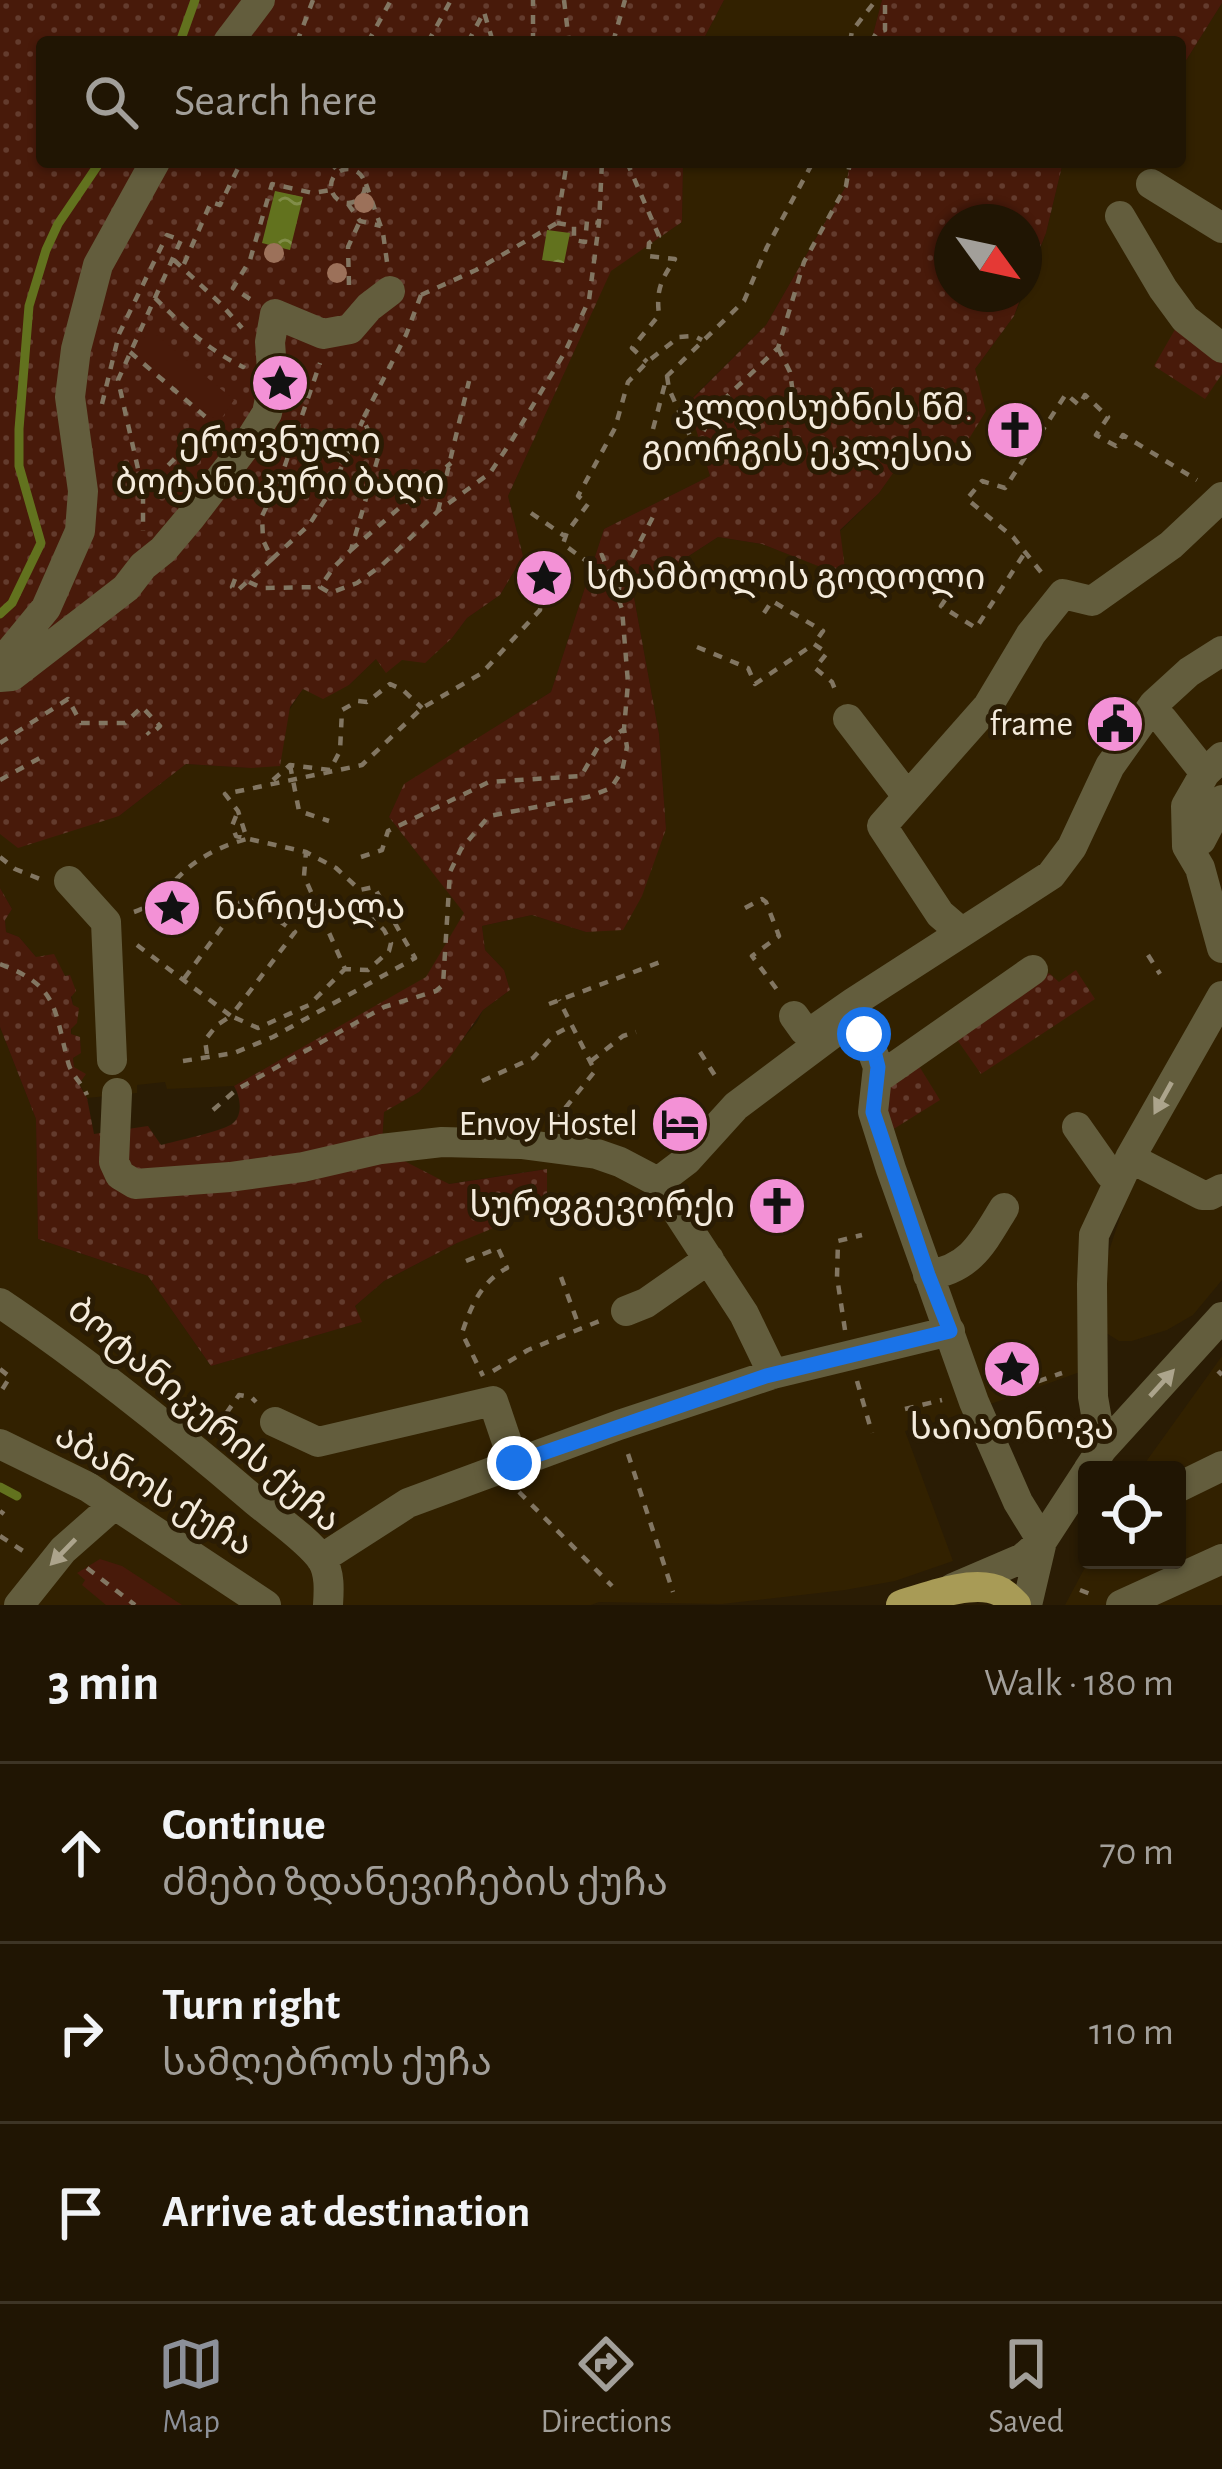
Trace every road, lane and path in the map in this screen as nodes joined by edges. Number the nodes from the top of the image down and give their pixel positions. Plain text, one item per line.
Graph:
1 (260, 0) edge
2 (313, 0) edge
3 (391, 0) edge
4 (451, 0) edge
5 (533, 0) edge
6 (564, 0) edge
7 (625, 0) edge
8 (876, 0) edge
9 (885, 0) edge
10 (233, 36) edge
11 (299, 36) edge
12 (371, 36) edge
13 (431, 36) edge
14 (471, 36) edge
15 (491, 36) edge
16 (533, 36) edge
17 (567, 36) edge
18 (615, 36) edge
19 (852, 36) edge
20 (876, 36) edge
21 (152, 168) edge
22 (238, 168) edge
23 (335, 168) edge
24 (566, 168) edge
25 (602, 168) edge
26 (630, 168) edge
27 (810, 168) edge
28 (849, 168) edge
29 (356, 170) joint
30 (338, 171) junction
31 (366, 184) junction
32 (1151, 184) dead end
33 (331, 190) junction
34 (347, 203) junction
35 (1120, 216) dead end
36 (360, 221) junction
37 (557, 223) junction
38 (599, 223) junction
39 (381, 226) junction
40 (1222, 228) edge
41 (174, 260) junction
42 (183, 266) junction
43 (237, 281) dead end
44 (390, 291) junction
45 (422, 296) junction
46 (154, 298) junction
47 (350, 329) junction
48 (248, 340) dead end
49 (702, 340) junction
50 (778, 347) junction
51 (1222, 348) edge
52 (253, 351) dead end
53 (130, 352) junction
54 (647, 362) junction
55 (319, 363) dead end
56 (667, 376) junction
57 (469, 381) dead end
58 (102, 406) dead end
59 (795, 408) dead end
60 (363, 419) junction
61 (299, 428) junction
62 (653, 429) dead end
63 (188, 444) dead end
64 (212, 446) dead end
65 (694, 448) junction
66 (674, 456) dead end
67 (451, 463) junction
68 (281, 477) junction
69 (1212, 490) edge
70 (143, 491) junction
71 (438, 511) junction
72 (531, 512) dead end
73 (656, 513) dead end
74 (566, 537) junction
75 (351, 550) junction
76 (1025, 552) junction
77 (526, 558) dead end
78 (272, 559) junction
79 (143, 566) junction
80 (235, 579) dead end
81 (249, 582) junction
82 (320, 587) junction
83 (1063, 594) junction
84 (618, 598) junction
85 (945, 600) dead end
86 (764, 613) dead end
87 (814, 644) junction
88 (697, 647) dead end
89 (1222, 651) edge
90 (0, 664) edge
91 (0, 677) edge
92 (422, 708) junction
93 (848, 719) joint
94 (1163, 719) dead end
95 (624, 729) junction
96 (147, 732) dead end
97 (0, 743) edge
98 (47, 754) dead end
99 (290, 765) junction
100 (1214, 765) edge
101 (330, 770) junction
102 (0, 780) edge
103 (268, 784) junction
104 (908, 796) junction
105 (1222, 800) edge
106 (236, 816) dead end
107 (328, 820) dead end
108 (248, 839) junction
109 (1187, 846) junction
110 (306, 852) junction
111 (0, 857) edge
112 (361, 857) dead end
113 (69, 881) joint
114 (360, 890) junction
115 (745, 908) dead end
116 (106, 922) junction
117 (961, 932) junction
118 (1222, 948) edge
119 (1148, 955) dead end
120 (663, 962) dead end
121 (0, 964) edge
122 (345, 969) junction
123 (1033, 970) dead end
124 (1160, 974) dead end
125 (182, 980) junction
126 (1222, 996) edge
127 (559, 1000) junction
128 (854, 1002) junction
129 (549, 1004) dead end
130 (231, 1016) junction
131 (794, 1016) joint
132 (572, 1024) junction
133 (636, 1032) dead end
134 (700, 1052) dead end
135 (208, 1057) junction
136 (112, 1060) dead end
137 (591, 1060) junction
138 (183, 1061) dead end
139 (877, 1079) junction
140 (482, 1081) dead end
141 (720, 1084) dead end
142 (103, 1098) joint
143 (213, 1110) dead end
144 (1077, 1126) dead end
145 (536, 1146) junction
146 (1125, 1168) junction
147 (658, 1182) junction
148 (1222, 1189) edge
149 (1004, 1208) dead end
150 (862, 1234) dead end
151 (710, 1259) junction
152 (466, 1261) dead end
153 (928, 1275) junction
154 (561, 1277) dead end
155 (0, 1303) edge
156 (626, 1311) joint
157 (1222, 1317) edge
158 (580, 1329) junction
159 (950, 1331) junction
160 (848, 1346) junction
161 (0, 1369) edge
162 (1068, 1371) dead end
163 (772, 1374) junction
164 (488, 1390) junction
165 (0, 1393) edge
166 (963, 1400) junction
167 (905, 1409) dead end
168 (267, 1414) joint
169 (619, 1425) junction
170 (872, 1433) dead end
171 (207, 1442) dead end
172 (0, 1444) edge
173 (1092, 1461) edge
174 (1095, 1461) edge
175 (1222, 1466) edge
176 (506, 1467) junction
177 (1186, 1484) edge
178 (1078, 1486) edge
179 (114, 1504) junction
180 (1042, 1541) junction
181 (321, 1559) junction
182 (1222, 1559) edge
183 (107, 1582) dead end
184 (612, 1586) dead end
185 (1080, 1590) dead end
186 (948, 1591) junction
187 (674, 1592) dead end
188 (1111, 1601) edge
189 (19, 1605) edge
190 (135, 1605) edge
191 (266, 1605) edge
192 (328, 1605) edge
193 (901, 1605) edge
194 (1016, 1605) edge
195 (1027, 1605) edge

1 - 10 street
2 - 11 path
3 - 12 path
4 - 13 path
5 - 16 path
6 - 17 path
7 - 18 path
8 - 19 path
9 - 20 path
14 - 15 path
21 - 90 street
22 - 42 path
23 - 30 path
24 - 37 path
25 - 38 path
26 - 54 path
27 - 49 path
28 - 50 path
29 - 30 path
29 - 31 path
30 - 33 path
31 - 34 path
31 - 39 path
32 - 40 street
33 - 34 path
33 - 43 path
34 - 36 path
35 - 51 street
36 - 39 path
36 - 47 path
37 - 38 path
37 - 45 path
38 - 71 path
39 - 44 path
41 - 42 path
41 - 46 path
41 - 58 path
42 - 48 path
44 - 45 path
44 - 47 street
45 - 60 path
46 - 52 path
46 - 53 path
47 - 79 street
49 - 54 path
49 - 56 path
50 - 59 path
50 - 65 path
53 - 64 path
53 - 70 path
54 - 74 path
55 - 61 path
56 - 62 path
56 - 65 path
57 - 67 path
60 - 75 path
60 - 78 path
61 - 68 path
61 - 68 path
63 - 70 path
65 - 66 path
67 - 71 path
67 - 75 path
68 - 78 path
69 - 76 path
69 - 83 street
70 - 79 path
71 - 82 path
72 - 74 path
73 - 84 path
74 - 84 path
75 - 82 path
76 - 83 path
76 - 85 path
77 - 92 path
78 - 81 path
79 - 91 street
80 - 81 path
81 - 82 path
83 - 104 street
84 - 95 path
86 - 87 path
87 - 88 path
87 - 93 path
89 - 117 street
92 - 101 path
92 - 101 path
93 - 104 street
94 - 100 street
95 - 112 path
95 - 143 path
96 - 97 path
98 - 102 path
99 - 101 path
99 - 103 path
99 - 107 path
100 - 109 street
101 - 103 path
103 - 108 path
104 - 117 street
105 - 109 street
106 - 108 path
108 - 110 path
108 - 116 path
109 - 118 street
110 - 114 path
110 - 122 path
111 - 113 path
113 - 116 street
114 - 122 path
114 - 135 path
115 - 131 path
116 - 125 path
116 - 136 street
117 - 128 street
119 - 124 path
120 - 127 path
121 - 142 path
122 - 130 path
123 - 139 street
125 - 130 path
125 - 130 path
126 -> 146 street
127 - 129 path
127 - 132 path
128 - 131 street
128 - 139 street
128 - 147 street
130 - 135 path
132 - 137 path
132 - 140 path
133 - 137 path
134 - 141 path
135 - 138 path
137 - 145 path
139 - 153 street
142 - 145 street
144 - 146 street
145 - 147 street
146 - 148 street
146 - 173 street
147 - 151 street
149 - 153 street
150 - 160 path
151 - 156 street
151 - 163 street
152 - 164 path
153 - 159 street
154 - 158 path
155 - 181 street, ბოტანიკურის ქუჩა
156 - 158 path
174 -> 157 street
158 - 164 path
159 - 160 street
159 - 166 street
160 - 163 street
160 - 170 path
161 - 165 path
162 - 166 path
163 - 169 street
164 - 168 street
164 - 176 street
166 - 167 path
166 - 180 street
168 - 171 path
169 - 176 street
169 - 187 path
172 - 179 street, აბანოს ქუჩა
175 - 177 street
176 - 181 street
176 - 184 path
178 - 180 street
179 -> 189 street
179 - 191 street, აბანოს ქუჩა
180 - 186 street
180 - 195 street
181 - 192 street, ბოტანიკურის ქუჩა
182 - 188 street
183 - 190 path
185 - 188 path
186 - 193 main road
186 - 194 main road

